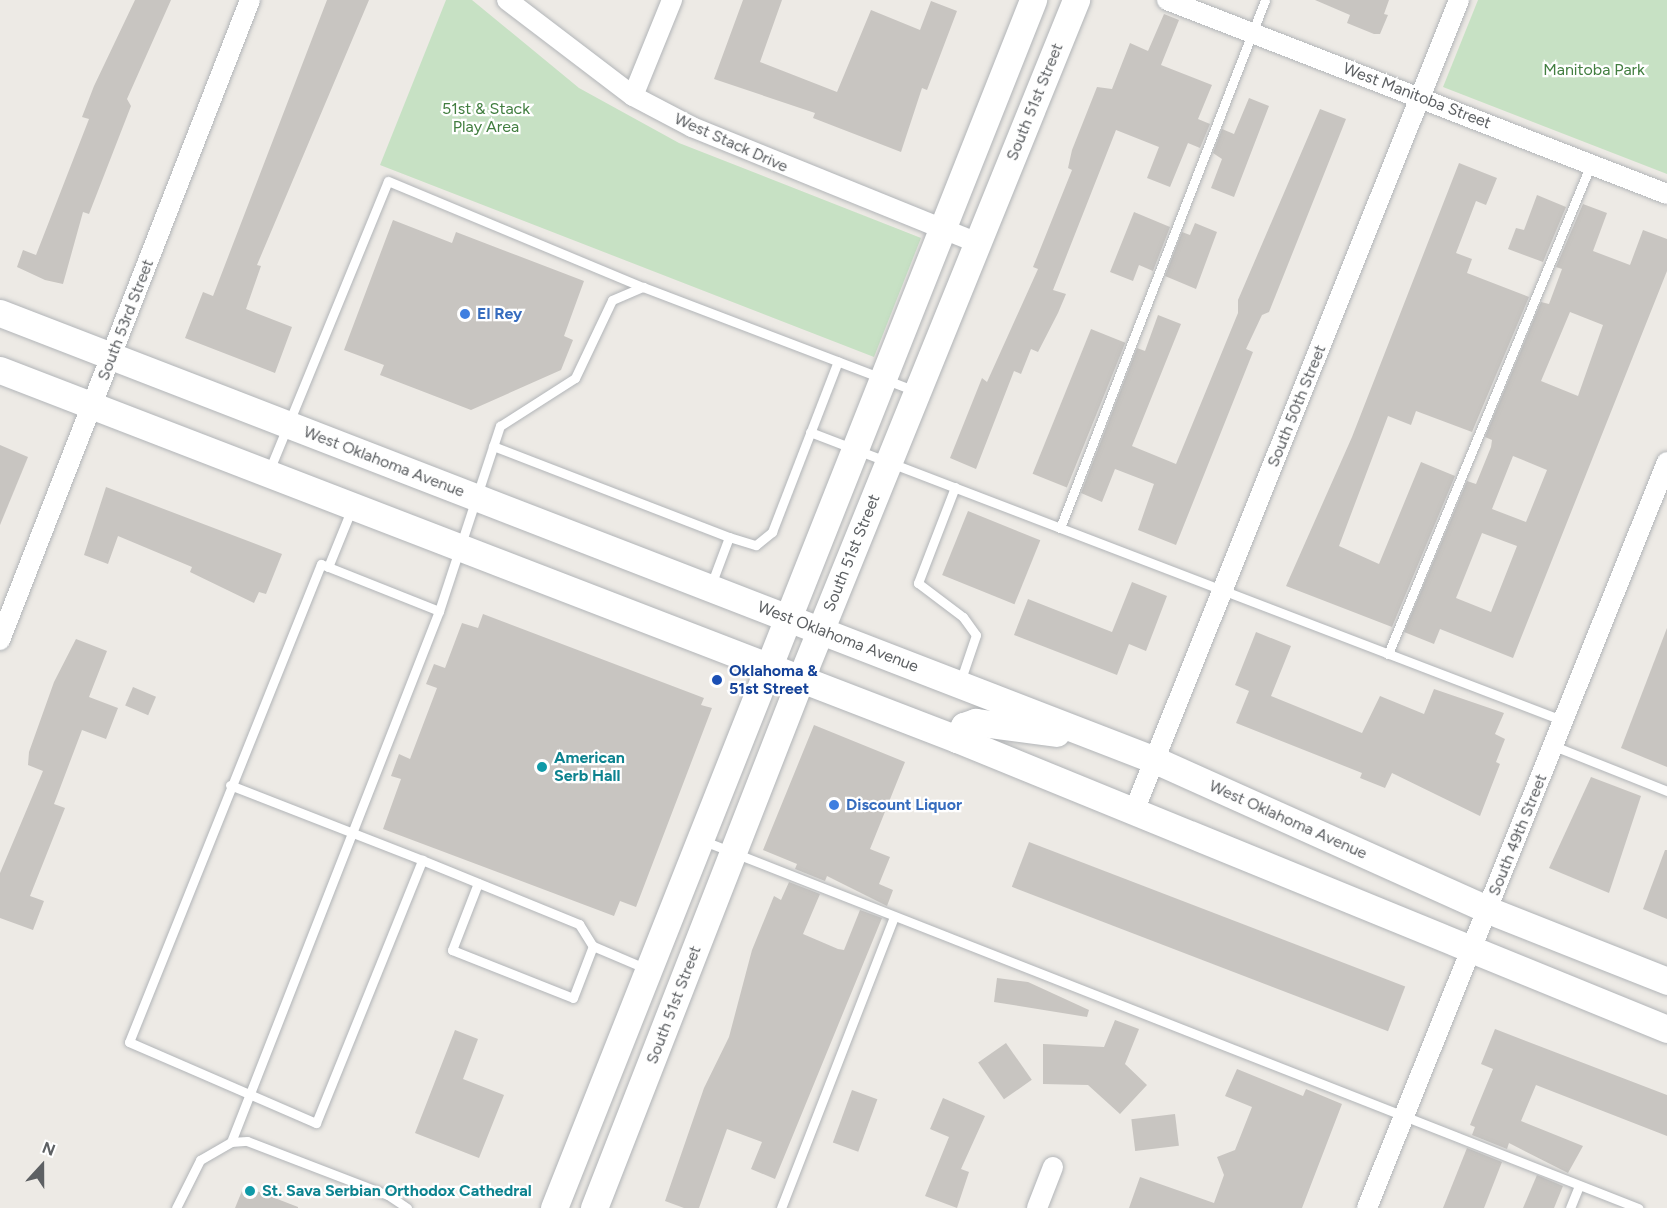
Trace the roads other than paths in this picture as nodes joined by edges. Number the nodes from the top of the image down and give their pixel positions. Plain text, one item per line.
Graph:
1 (250, 0) edge
2 (507, 0) edge
3 (672, 0) edge
4 (1033, 0) edge
5 (1076, 0) edge
6 (1167, 0) edge
7 (1265, 0) edge
8 (1459, 0) edge
9 (1252, 33) junction
10 (633, 96) junction
11 (1420, 97) junction
12 (1591, 164) junction
13 (1667, 194) edge
14 (941, 229) junction
15 (978, 243) junction
16 (643, 287) junction
17 (0, 314) edge
18 (112, 356) junction
19 (838, 361) junction
20 (0, 370) edge
21 (882, 378) junction
22 (917, 392) junction
23 (93, 405) junction
24 (287, 424) junction
25 (810, 432) junction
26 (493, 446) junction
27 (855, 449) junction
28 (888, 461) junction
29 (1667, 462) edge
30 (268, 473) junction
31 (955, 487) junction
32 (475, 497) junction
33 (353, 506) junction
34 (1060, 528) junction
35 (729, 537) junction
36 (463, 547) junction
37 (328, 567) junction
38 (710, 588) junction
39 (1223, 591) junction
40 (439, 611) junction
41 (788, 618) junction
42 (821, 630) junction
43 (0, 640) edge
44 (1388, 654) junction
45 (769, 667) junction
46 (801, 678) junction
47 (959, 684) junction
48 (1564, 721) junction
49 (957, 739) junction
50 (1101, 739) junction
51 (1554, 746) junction
52 (1155, 760) junction
53 (230, 785) junction
54 (1667, 791) edge
55 (1134, 811) junction
56 (351, 832) junction
57 (701, 840) junction
58 (733, 853) junction
59 (422, 860) junction
60 (478, 883) junction
61 (1488, 910) junction
62 (894, 917) junction
63 (593, 946) junction
64 (1471, 949) junction
65 (649, 969) junction
66 (1667, 981) edge
67 (1667, 1029) edge
68 (249, 1094) junction
69 (1403, 1117) junction
70 (231, 1142) junction
71 (1053, 1167) dead end
72 (1579, 1186) junction
73 (176, 1208) edge
74 (407, 1208) edge
75 (554, 1208) edge
76 (594, 1208) edge
77 (781, 1208) edge
78 (1037, 1208) edge
79 (1367, 1208) edge
80 (1570, 1208) edge
81 (1638, 1208) edge

1 - 18 street, South 53rd Street
2 - 10 street, West Stack Drive
3 - 10 street
4 - 14 main road
5 - 15 main road, South 51st Street
6 - 9 street, West Manitoba Street
7 - 9 lane
8 - 11 street, South 50th Street
9 - 11 street, West Manitoba Street
9 - 34 lane
10 - 14 street, West Stack Drive
11 - 12 street, West Manitoba Street
11 - 39 street, South 50th Street
12 - 13 street, West Manitoba Street
12 - 44 lane
14 - 15 street, West Stack Drive
14 - 21 main road
15 - 22 main road, South 51st Street
16 - 19 lane
16 - 24 lane
16 - 26 lane
17 - 18 main road, West Oklahoma Avenue
18 - 23 street, South 53rd Street
18 - 24 main road, West Oklahoma Avenue
19 - 21 lane
19 - 25 lane
20 - 23 main road
21 - 22 lane
21 - 27 main road
22 - 28 main road, South 51st Street
23 - 30 main road
23 - 43 street, South 53rd Street
24 - 30 lane
24 - 32 main road, West Oklahoma Avenue
25 - 27 lane
25 - 35 lane
26 - 32 lane
26 - 35 lane
27 - 28 lane
27 - 41 main road
28 - 31 lane
28 - 42 main road, South 51st Street
29 - 48 street, South 49th Street
30 - 33 main road
31 - 34 lane
31 - 47 lane
32 - 36 lane
32 - 38 main road, West Oklahoma Avenue
33 - 36 main road
33 - 37 lane
34 - 39 lane
35 - 38 lane
36 - 40 lane
36 - 45 main road
37 - 40 lane
37 - 53 lane
38 - 41 main road, West Oklahoma Avenue
39 - 44 lane
39 - 52 street, South 50th Street
40 - 56 lane
41 - 42 main road, West Oklahoma Avenue
41 - 45 main road
42 - 46 main road, South 51st Street
42 - 47 main road, West Oklahoma Avenue
44 - 48 lane
45 - 46 main road
45 - 57 main road
46 - 49 main road
46 - 58 main road, South 51st Street
47 - 50 main road, West Oklahoma Avenue
48 - 51 street, South 49th Street
49 - 50 main road
49 - 55 main road
50 - 52 main road, West Oklahoma Avenue
51 - 54 lane
51 - 61 street, South 49th Street
52 - 55 street, South 50th Street
52 - 61 main road, West Oklahoma Avenue
53 - 56 lane
53 - 68 lane
55 - 64 main road
56 - 59 lane
56 - 68 lane
57 - 58 lane
57 - 65 main road
58 - 62 lane
58 - 76 main road, South 51st Street
59 - 60 lane
59 - 68 lane
60 - 63 lane
60 - 63 lane
61 - 64 street, South 49th Street
61 - 66 main road, West Oklahoma Avenue
62 - 69 lane
62 - 77 lane
63 - 65 lane
64 - 67 main road
64 - 69 street, South 49th Street
65 - 75 main road
68 - 70 lane
69 - 72 lane
69 - 79 street, South 49th Street
70 - 73 lane
70 - 74 lane
71 - 78 street
72 - 80 lane
72 - 81 lane

